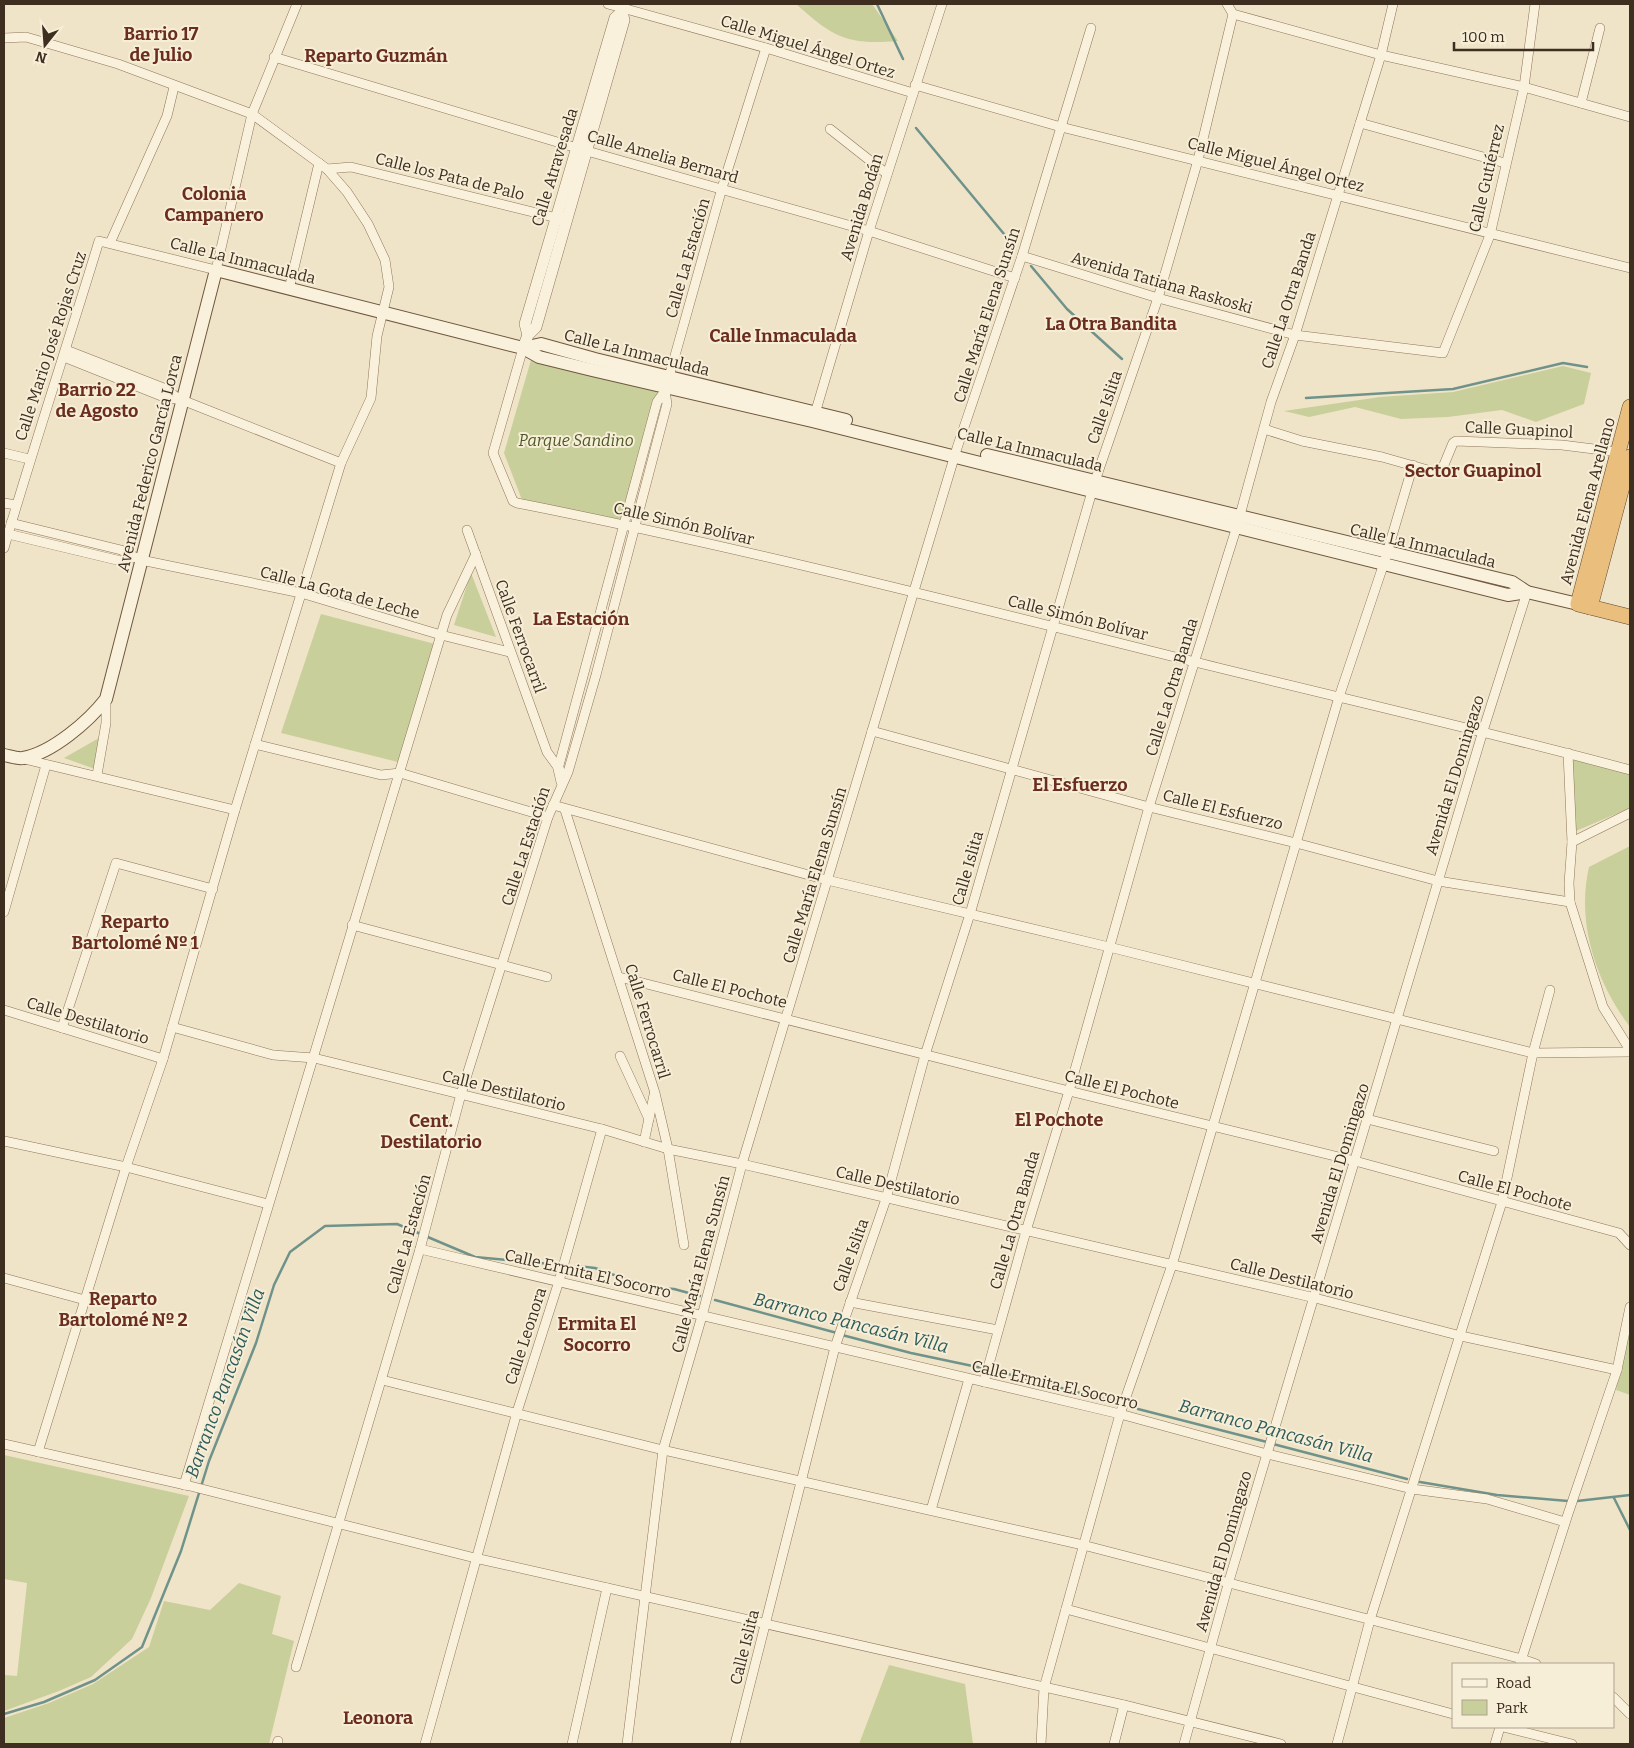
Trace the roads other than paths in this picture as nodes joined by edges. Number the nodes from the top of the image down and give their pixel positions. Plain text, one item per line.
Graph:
1 (297, 4) edge
2 (608, 4) edge
3 (942, 4) edge
4 (1227, 4) edge
5 (1393, 4) edge
6 (1535, 4) edge
7 (623, 8) edge
8 (1233, 14) junction
9 (1091, 28) dead end
10 (1600, 28) dead end
11 (4, 38) edge
12 (766, 48) junction
13 (1381, 54) junction
14 (274, 57) junction
15 (174, 87) junction
16 (1524, 87) junction
17 (914, 89) junction
18 (1581, 103) junction
19 (252, 114) junction
20 (1630, 117) edge
21 (1360, 123) junction
22 (1061, 127) junction
23 (830, 129) dead end
24 (582, 149) junction
25 (1198, 160) junction
26 (319, 163) junction
27 (1505, 163) junction
28 (327, 169) junction
29 (887, 174) junction
30 (722, 188) junction
31 (1338, 195) junction
32 (561, 219) junction
33 (869, 231) junction
34 (1490, 235) junction
35 (99, 241) joint
36 (110, 243) junction
37 (1022, 256) junction
38 (1630, 268) edge
39 (216, 270) junction
40 (1014, 278) junction
41 (289, 289) junction
42 (1158, 298) junction
43 (383, 312) junction
44 (1295, 335) junction
45 (523, 348) junction
46 (1443, 353) joint
47 (65, 354) junction
48 (667, 385) junction
49 (182, 400) junction
50 (1630, 411) edge
51 (814, 416) junction
52 (1264, 429) junction
53 (956, 452) junction
54 (4, 453) edge
55 (1624, 454) edge
56 (30, 459) junction
57 (341, 463) junction
58 (1413, 465) junction
59 (1093, 485) junction
60 (4, 503) edge
61 (517, 503) joint
62 (16, 505) junction
63 (1238, 521) junction
64 (11, 523) junction
65 (622, 524) junction
66 (636, 527) junction
67 (467, 530) dead end
68 (8, 534) junction
69 (4, 548) edge
70 (476, 554) junction
71 (1386, 558) junction
72 (137, 559) junction
73 (914, 591) junction
74 (1527, 592) junction
75 (300, 593) junction
76 (604, 596) junction
77 (617, 598) junction
78 (1584, 606) junction
79 (1630, 617) edge
80 (1052, 626) junction
81 (440, 635) junction
82 (509, 652) junction
83 (1195, 662) junction
84 (584, 671) junction
85 (596, 675) junction
86 (1339, 697) junction
87 (106, 699) junction
88 (872, 731) junction
89 (1483, 731) junction
90 (255, 744) junction
91 (1568, 753) junction
92 (4, 755) edge
93 (22, 758) junction
94 (46, 765) junction
95 (1010, 769) junction
96 (1630, 770) edge
97 (563, 771) junction
98 (400, 773) junction
99 (97, 775) junction
100 (553, 805) junction
101 (1149, 807) junction
102 (235, 810) junction
103 (565, 810) junction
104 (1630, 813) edge
105 (548, 816) junction
106 (1572, 842) junction
107 (1296, 843) junction
108 (827, 880) junction
109 (1438, 881) junction
110 (213, 889) junction
111 (1570, 902) junction
112 (4, 912) edge
113 (970, 914) junction
114 (352, 925) junction
115 (1109, 947) junction
116 (503, 966) junction
117 (547, 977) dead end
118 (619, 977) junction
119 (1254, 984) junction
120 (1550, 990) dead end
121 (4, 1010) edge
122 (787, 1018) junction
123 (1397, 1018) junction
124 (172, 1027) junction
125 (62, 1028) junction
126 (1630, 1051) edge
127 (1533, 1053) junction
128 (925, 1055) junction
129 (620, 1056) dead end
130 (163, 1058) junction
131 (314, 1058) junction
132 (1069, 1092) junction
133 (655, 1093) junction
134 (461, 1094) junction
135 (649, 1119) junction
136 (1368, 1120) junction
137 (1212, 1127) junction
138 (602, 1129) junction
139 (4, 1142) edge
140 (644, 1142) junction
141 (668, 1149) junction
142 (1494, 1151) dead end
143 (1355, 1161) junction
144 (742, 1164) junction
145 (126, 1167) junction
146 (886, 1198) junction
147 (1502, 1202) junction
148 (268, 1204) junction
149 (1026, 1231) junction
150 (684, 1245) dead end
151 (1630, 1245) edge
152 (420, 1247) junction
153 (1172, 1265) junction
154 (4, 1278) edge
155 (559, 1281) junction
156 (1314, 1298) junction
157 (85, 1300) junction
158 (850, 1302) junction
159 (1630, 1308) edge
160 (702, 1316) junction
161 (998, 1330) junction
162 (1461, 1336) junction
163 (836, 1343) junction
164 (1617, 1370) junction
165 (969, 1379) junction
166 (382, 1380) junction
167 (984, 1382) junction
168 (517, 1412) junction
169 (1120, 1414) junction
170 (4, 1444) edge
171 (663, 1450) junction
172 (1269, 1451) junction
173 (38, 1452) junction
174 (802, 1481) junction
175 (187, 1486) junction
176 (1412, 1489) junction
177 (931, 1510) junction
178 (1566, 1522) junction
179 (337, 1523) junction
180 (1083, 1544) junction
181 (476, 1555) junction
182 (1229, 1581) junction
183 (607, 1588) junction
184 (645, 1596) junction
185 (1066, 1609) junction
186 (1370, 1620) junction
187 (765, 1624) junction
188 (1210, 1649) junction
189 (1521, 1661) edge
190 (296, 1667) dead end
191 (1352, 1687) junction
192 (1044, 1688) junction
193 (1614, 1698) edge
194 (1124, 1705) junction
195 (1452, 1714) edge
196 (1630, 1714) edge
197 (1189, 1721) junction
198 (1502, 1728) edge
199 (1506, 1728) edge
200 (425, 1744) edge
201 (572, 1744) edge
202 (627, 1744) edge
203 (735, 1744) edge
204 (1041, 1744) edge
205 (1114, 1744) edge
206 (1184, 1744) edge
207 (1281, 1744) edge
208 (1337, 1744) edge
209 (1495, 1744) edge
210 (1572, 1744) edge

1 - 14 street, Avenida Federico García Lorca
2 - 7 street, Calle Miguel Ángel Ortez
3 - 17 street, Avenida Bodán
4 - 8 street
5 - 13 street, Calle La Otra Banda
6 - 16 street, Calle Gutiérrez
7 - 12 street, Calle Miguel Ángel Ortez
7 - 24 street, Calle Atravesada
8 - 13 street
8 - 25 street, Calle Islita
9 - 22 street, Calle María Elena Sunsín
10 - 18 street
11 - 15 street
12 - 17 street, Calle Miguel Ángel Ortez
12 - 30 street, Calle La Estación
13 - 16 street
13 - 21 street, Calle La Otra Banda
14 - 19 street, Avenida Federico García Lorca
14 - 24 street, Calle Amelia Bernard
15 - 19 street
15 - 36 street
16 - 18 street
16 - 27 street, Calle Gutiérrez
17 - 22 street, Calle Miguel Ángel Ortez
17 - 29 street, Avenida Bodán
18 - 20 street
19 - 26 street
19 - 39 street, Avenida Federico García Lorca
21 - 27 street
21 - 31 street, Calle La Otra Banda
22 - 25 street, Calle Miguel Ángel Ortez
22 - 37 street, Calle María Elena Sunsín
23 - 29 street
24 - 30 street, Calle Amelia Bernard
24 - 32 street, Calle Atravesada
25 - 31 street, Calle Miguel Ángel Ortez
25 - 42 street, Calle Islita
26 - 28 street
26 - 41 street
27 - 34 street, Calle Gutiérrez
28 - 32 street, Calle los Pata de Palo
28 - 43 street
29 - 33 street, Avenida Bodán
30 - 33 street, Calle Amelia Bernard
30 - 48 street, Calle La Estación
31 - 34 street, Calle Miguel Ángel Ortez
31 - 44 street, Calle La Otra Banda
32 - 45 street, Calle Atravesada
33 - 40 street, Calle Amelia Bernard
33 - 51 street, Avenida Bodán
34 - 38 street, Calle Miguel Ángel Ortez
34 - 46 street, Calle Gutiérrez
35 - 36 street, Calle La Inmaculada
35 - 47 street, Calle Mario José Rojas Cruz
36 - 39 street, Calle La Inmaculada
37 - 40 street, Calle María Elena Sunsín
37 - 42 street, Avenida Tatiana Raskoski
39 - 41 main road, Calle La Inmaculada
39 - 49 main road, Avenida Federico García Lorca
40 - 53 street, Calle María Elena Sunsín
41 - 43 main road, Calle La Inmaculada
42 - 44 street, Avenida Tatiana Raskoski
42 - 59 street, Calle Islita
43 - 45 main road, Calle La Inmaculada
43 - 57 street
44 - 46 street, Avenida Tatiana Raskoski
44 - 52 street, Calle La Otra Banda
45 - 48 main road, Calle La Inmaculada
45 - 61 street, Calle Atravesada
47 - 49 street
47 - 56 street, Calle Mario José Rojas Cruz
48 - 51 main road, Calle La Inmaculada
48 - 65 street, Calle La Estación
48 - 66 street, Calle La Estación
49 - 57 street
49 - 72 main road, Avenida Federico García Lorca
50 - 55 highway, Avenida Elena Arellano
51 - 53 main road, Calle La Inmaculada
52 - 58 street, Calle Guapinol
52 - 63 street, Calle La Otra Banda
53 - 59 main road, Calle La Inmaculada
53 - 73 street, Calle María Elena Sunsín
54 - 56 street
55 - 58 street, Calle Guapinol
55 - 78 highway, Avenida Elena Arellano
56 - 62 street, Calle Mario José Rojas Cruz
57 - 75 street
58 - 71 street
59 - 63 main road, Calle La Inmaculada
59 - 80 street, Calle Islita
60 - 62 street
61 - 65 street, Calle Simón Bolívar
62 - 64 street, Calle Mario José Rojas Cruz
63 - 71 main road, Calle La Inmaculada
63 - 83 street, Calle La Otra Banda
64 - 68 street, Calle Mario José Rojas Cruz
64 - 72 street, Calle La Gota de Leche
65 - 66 street, Calle Simón Bolívar
65 - 76 street, Calle La Estación
66 - 73 street, Calle Simón Bolívar
66 - 77 street, Calle La Estación
67 - 70 street, Calle Ferrocarril
68 - 69 street, Calle Mario José Rojas Cruz
68 - 72 street, Calle La Gota de Leche
70 - 81 street
70 - 82 street, Calle Ferrocarril
71 - 74 main road, Calle La Inmaculada
71 - 86 street
72 - 75 street, Calle La Gota de Leche
72 - 87 main road, Avenida Federico García Lorca
73 - 80 street, Calle Simón Bolívar
73 - 88 street, Calle María Elena Sunsín
74 - 78 main road, Calle La Inmaculada
74 - 89 street, Avenida El Domingazo
75 - 81 street, Calle La Gota de Leche
75 - 90 street
76 - 77 street
76 - 84 street, Calle La Estación
77 - 85 street, Calle La Estación
78 - 79 highway
80 - 83 street, Calle Simón Bolívar
80 - 95 street, Calle Islita
81 - 82 street, Calle La Gota de Leche
81 - 98 street
82 - 97 street, Calle Ferrocarril
83 - 86 street, Calle Simón Bolívar
83 - 101 street, Calle La Otra Banda
84 - 85 street
84 - 97 street, Calle La Estación
85 - 97 street, Calle La Estación
86 - 89 street, Calle Simón Bolívar
86 - 107 street
87 - 93 main road, Avenida Federico García Lorca
87 - 99 street
88 - 95 street, Calle El Esfuerzo
88 - 108 street, Calle María Elena Sunsín
89 - 91 street, Calle Simón Bolívar
89 - 109 street, Avenida El Domingazo
90 - 98 street
90 - 102 street
91 - 96 street, Calle Simón Bolívar
91 - 106 street
92 - 93 main road
93 - 94 street
94 - 99 street
94 - 112 street
95 - 101 street, Calle El Esfuerzo
95 - 113 street, Calle Islita
97 - 100 street, Calle La Estación
98 - 105 street
98 - 114 street
99 - 102 street
100 - 103 street
100 - 105 street, Calle La Estación
101 - 107 street, Calle El Esfuerzo
101 - 115 street, Calle La Otra Banda
102 - 110 street
103 - 108 street
103 - 118 street, Calle Ferrocarril
104 - 106 street
105 - 116 street, Calle La Estación
106 - 111 street
107 - 109 street, Calle El Esfuerzo
107 - 119 street
108 - 113 street
108 - 122 street, Calle María Elena Sunsín
109 - 111 street, Calle El Esfuerzo
109 - 123 street, Avenida El Domingazo
110 - 124 street
110 - 125 street
111 - 126 street
113 - 115 street
113 - 128 street, Calle Islita
114 - 116 street
114 - 131 street
115 - 119 street
115 - 132 street, Calle La Otra Banda
116 - 117 street
116 - 134 street, Calle La Estación
118 - 122 street, Calle El Pochote
118 - 133 street, Calle Ferrocarril
119 - 123 street
119 - 137 street
120 - 127 street
121 - 125 street, Calle Destilatorio
122 - 128 street, Calle El Pochote
122 - 144 street, Calle María Elena Sunsín
123 - 127 street
123 - 136 street, Avenida El Domingazo
124 - 130 street
124 - 131 street, Calle Destilatorio
125 - 130 street, Calle Destilatorio
126 - 127 street
127 - 147 street
128 - 132 street, Calle El Pochote
128 - 146 street, Calle Islita
129 - 135 street
130 - 145 street
131 - 134 street, Calle Destilatorio
131 - 148 street
132 - 137 street, Calle El Pochote
132 - 149 street, Calle La Otra Banda
133 - 135 street
133 - 141 street, Calle Ferrocarril
134 - 138 street, Calle Destilatorio
134 - 152 street, Calle La Estación
135 - 140 street
136 - 142 street
136 - 143 street, Avenida El Domingazo
137 - 143 street, Calle El Pochote
137 - 153 street
138 - 140 street, Calle Destilatorio
138 - 155 street, Calle Leonora
139 - 145 street
140 - 141 street, Calle Destilatorio
141 - 144 street, Calle Destilatorio
141 - 150 street, Calle Ferrocarril
143 - 147 street, Calle El Pochote
143 - 156 street, Avenida El Domingazo
144 - 146 street, Calle Destilatorio
144 - 160 street, Calle María Elena Sunsín
145 - 148 street
145 - 157 street
146 - 149 street, Calle Destilatorio
146 - 158 street, Calle Islita
147 - 151 street, Calle El Pochote
147 - 162 street
148 - 175 street
149 - 153 street, Calle Destilatorio
149 - 161 street, Calle La Otra Banda
152 - 155 street, Calle Ermita El Socorro
152 - 166 street, Calle La Estación
153 - 156 street, Calle Destilatorio
153 - 169 street
154 - 157 street
155 - 160 street, Calle Ermita El Socorro
155 - 168 street, Calle Leonora
156 - 162 street, Calle Destilatorio
156 - 172 street, Avenida El Domingazo
157 - 173 street
158 - 161 street
158 - 163 street, Calle Islita
159 - 164 street
160 - 163 street, Calle Ermita El Socorro
160 - 171 street, Calle María Elena Sunsín
161 - 167 street, Calle La Otra Banda
162 - 164 street, Calle Destilatorio
162 - 176 street
163 - 165 street, Calle Ermita El Socorro
163 - 174 street, Calle Islita
164 - 178 street
165 - 167 street, Calle Ermita El Socorro
165 - 177 street
166 - 168 street
166 - 179 street, Calle La Estación
167 - 169 street, Calle Ermita El Socorro
168 - 171 street
168 - 181 street, Calle Leonora
169 - 172 street, Calle Ermita El Socorro
169 - 180 street
170 - 173 street
171 - 174 street
171 - 184 street, Calle María Elena Sunsín
172 - 176 street, Calle Ermita El Socorro
172 - 182 street, Avenida El Domingazo
173 - 175 street
174 - 177 street
174 - 187 street, Calle Islita
175 - 179 street
176 - 178 street, Calle Ermita El Socorro
176 - 186 street
177 - 180 street
178 - 189 street
179 - 181 street
179 - 190 street, Calle La Estación
180 - 182 street
180 - 185 street
181 - 183 street
181 - 200 street, Calle Leonora
182 - 186 street
182 - 188 street, Avenida El Domingazo
183 - 184 street
183 - 201 street
184 - 187 street
184 - 202 street, Calle María Elena Sunsín
185 - 188 street
185 - 192 street
186 - 189 street
186 - 191 street
187 - 192 street
187 - 203 street, Calle Islita
188 - 191 street
188 - 197 street, Avenida El Domingazo
191 - 195 street
191 - 208 street
192 - 194 street
192 - 204 street
193 - 196 street
194 - 197 street
194 - 205 street
197 - 206 street, Avenida El Domingazo
197 - 207 street
198 - 209 street
199 - 210 street

